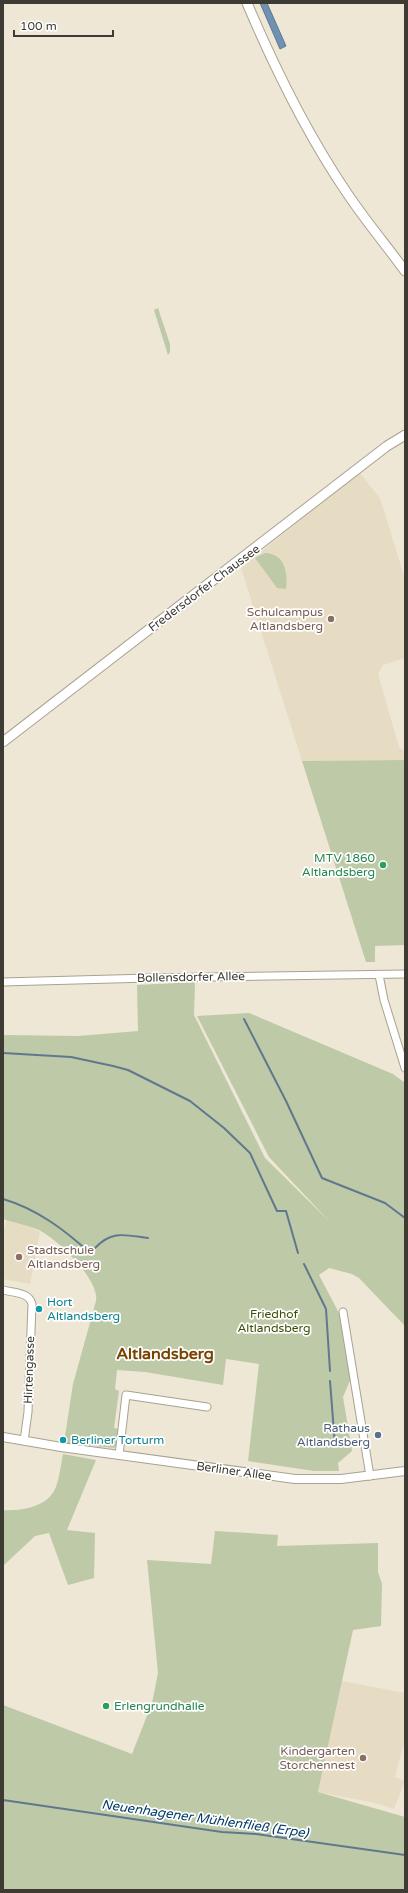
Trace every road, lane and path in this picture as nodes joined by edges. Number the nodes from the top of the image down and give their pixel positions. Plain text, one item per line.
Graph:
1 (247, 3) edge
2 (405, 271) edge
3 (405, 435) edge
4 (3, 742) edge
5 (405, 974) edge
6 (379, 975) junction
7 (3, 982) edge
8 (405, 1068) edge
9 (3, 1290) edge
10 (343, 1312) dead end
11 (207, 1407) dead end
12 (3, 1437) edge
13 (24, 1441) junction
14 (118, 1455) junction
15 (405, 1471) edge
16 (370, 1476) junction

1 - 2 main road
3 - 4 main road, Fredersdorfer Chaussee
5 - 6 street, Bollensdorfer Allee
6 - 7 street, Bollensdorfer Allee
6 - 8 street
9 - 13 street, Hirtengasse
10 - 16 street
11 - 14 street
12 - 13 street, Berliner Allee
13 - 14 street, Berliner Allee
14 - 16 street, Berliner Allee
15 - 16 street, Berliner Allee

